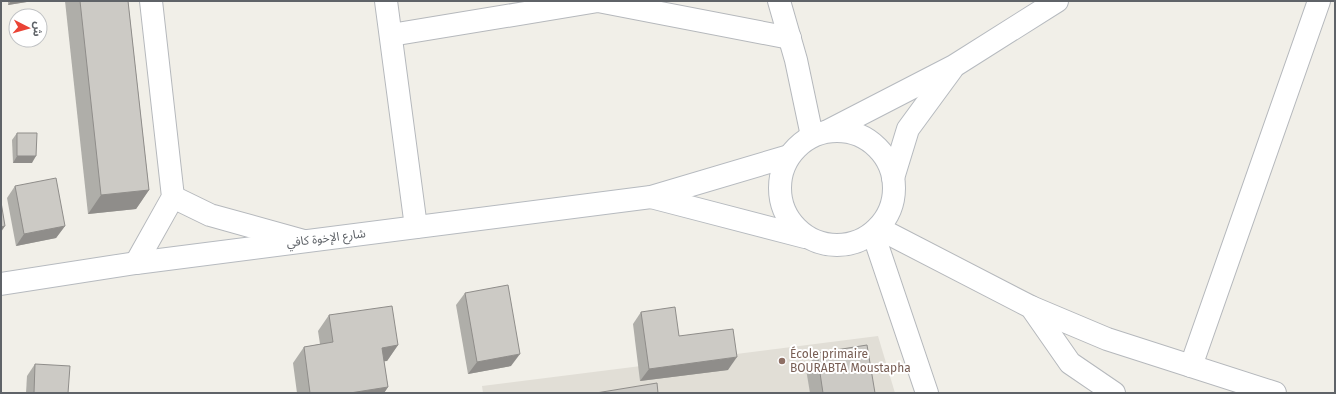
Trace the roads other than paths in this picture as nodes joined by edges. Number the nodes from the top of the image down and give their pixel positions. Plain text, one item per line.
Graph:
1 (151, 1) edge
2 (386, 1) edge
3 (779, 1) edge
4 (1057, 1) edge
5 (1319, 1) edge
6 (391, 35) junction
7 (790, 38) junction
8 (954, 66) junction
9 (819, 134) junction
10 (789, 156) junction
11 (893, 178) junction
12 (651, 197) junction
13 (173, 198) junction
14 (416, 227) junction
15 (875, 231) junction
16 (805, 236) junction
17 (304, 241) junction
18 (144, 262) junction
19 (1, 284) edge
20 (1031, 307) junction
21 (1191, 366) junction
22 (927, 393) edge
23 (1114, 393) edge
24 (1275, 393) edge

1 - 13 street
2 - 6 street
3 - 7 street
4 - 8 street
5 - 21 street
6 - 7 street
6 - 14 street
7 - 9 street
8 - 9 street
8 - 11 street
9 - 10 street
9 - 11 street
10 - 12 street
10 - 16 street
11 - 15 street
12 - 14 street, شارع الإخوة كافي
12 - 16 street
13 - 17 street
13 - 18 street
14 - 17 street, شارع الإخوة كافي
15 - 16 street
15 - 20 street
15 - 22 street
17 - 18 street, شارع الإخوة كافي
18 - 19 street, شارع الإخوة كافي
20 - 21 street
20 - 23 street
21 - 24 street

